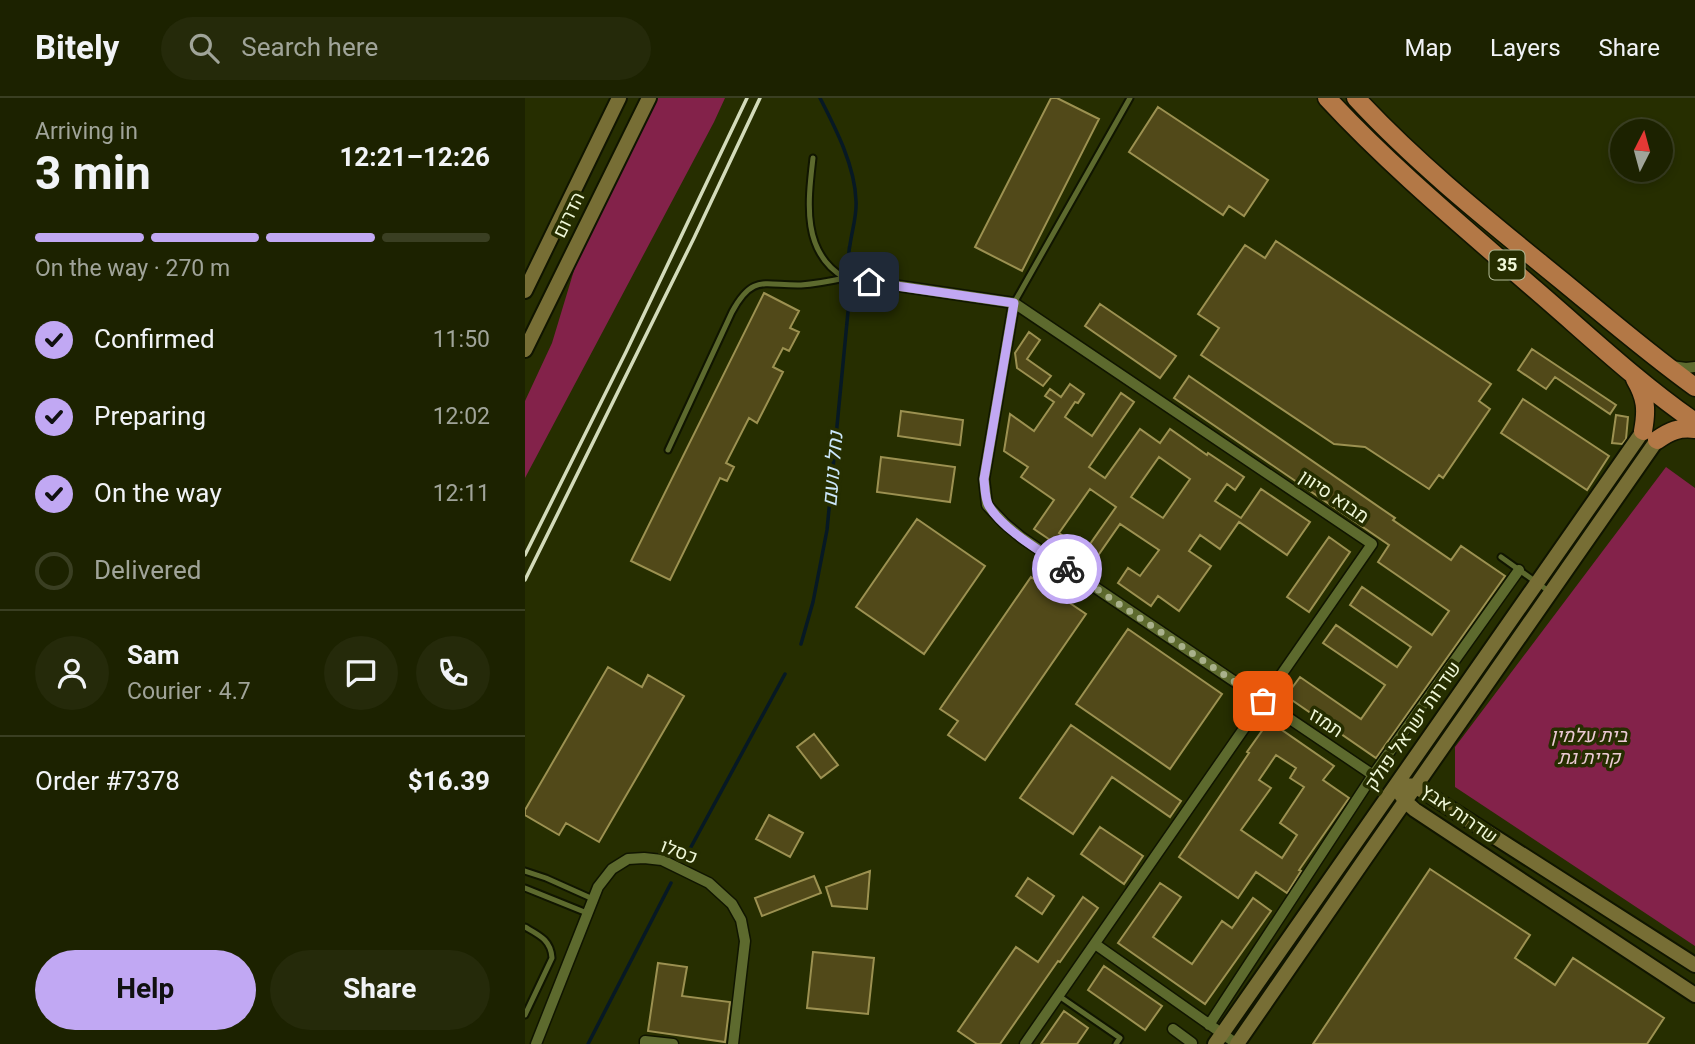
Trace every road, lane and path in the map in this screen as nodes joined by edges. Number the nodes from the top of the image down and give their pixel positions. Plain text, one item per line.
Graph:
1 (619, 98) edge
2 (649, 98) edge
3 (1130, 98) edge
4 (1327, 98) edge
5 (1356, 98) edge
6 (813, 158) dead end
7 (845, 278) junction
8 (525, 290) edge
9 (1014, 303) junction
10 (525, 350) edge
11 (1665, 364) junction
12 (1695, 366) edge
13 (1631, 373) junction
14 (1695, 387) edge
15 (1695, 422) edge
16 (1695, 429) edge
17 (1650, 435) junction
18 (668, 450) dead end
19 (1501, 557) dead end
20 (1520, 570) junction
21 (1537, 583) junction
22 (1551, 592) junction
23 (1263, 701) junction
24 (1373, 775) junction
25 (1395, 784) junction
26 (1421, 790) junction
27 (1406, 802) junction
28 (525, 871) edge
29 (525, 888) edge
30 (593, 899) junction
31 (587, 913) junction
32 (525, 927) edge
33 (1095, 944) junction
34 (1695, 965) edge
35 (1695, 995) edge
36 (1059, 996) junction
37 (525, 1015) edge
38 (1209, 1025) junction
39 (1173, 1029) dead end
40 (1218, 1039) edge
41 (536, 1044) edge
42 (645, 1044) edge
43 (673, 1044) edge
44 (733, 1044) edge
45 (1025, 1044) edge
46 (1116, 1044) edge
47 (1191, 1044) edge
48 (1237, 1044) edge

1 - 8 street, הדרום
2 - 10 street, הדרום
3 - 9 lane
4 - 13 highway, 35
5 - 11 highway, 35
6 - 7 lane
7 - 9 street, מבוא סיוון
7 - 18 lane
9 - 23 street, תמוז
9 - 23 street, מבוא סיוון
11 - 12 street
11 - 14 highway, 35
13 - 15 highway, 35
13 - 17 highway
16 - 17 highway
17 - 21 street, שדרות ישראל פולק
17 - 22 street, שדרות ישראל פולק
19 - 20 lane
20 - 21 lane
20 - 24 street
21 - 22 lane
21 - 25 street, שדרות ישראל פולק
22 - 26 street, שדרות ישראל פולק
23 - 24 street, תמוז
23 - 33 street, מבוא סיוון
24 - 38 street
25 - 26 street, שדרות אבץ
25 - 27 street, שדרות אבץ
25 - 40 street, שדרות ישראל פולק
26 - 27 street, שדרות ישראל פולק
26 - 34 street, שדרות אבץ
27 - 35 street, שדרות אבץ
27 - 48 street, שדרות ישראל פולק
28 - 30 lane
29 - 31 lane
30 - 31 street, כסלו
30 - 44 street, כסלו
31 - 41 street, כסלו
32 - 37 lane
33 - 36 street, מבוא סיוון
33 - 38 street
36 - 45 street, מבוא סיוון
36 - 46 lane
38 - 40 street
39 - 47 street
40 - 48 street
42 - 43 street

